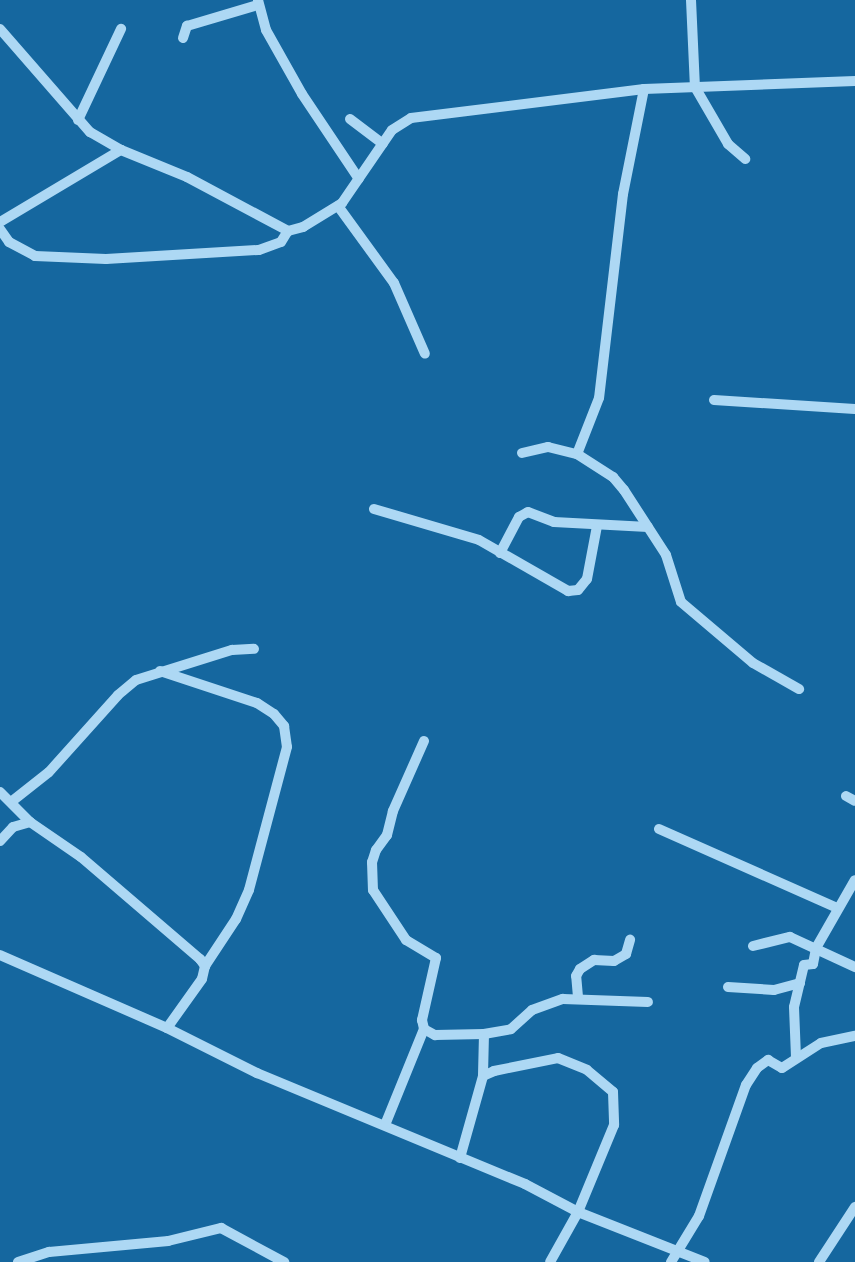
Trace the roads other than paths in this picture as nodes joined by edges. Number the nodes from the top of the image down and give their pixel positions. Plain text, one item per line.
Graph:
1 (691, 0) edge
2 (258, 3) edge
3 (0, 29) edge
4 (122, 29) dead end
5 (183, 38) dead end
6 (855, 81) edge
7 (695, 87) junction
8 (644, 89) junction
9 (350, 119) dead end
10 (78, 120) junction
11 (383, 144) junction
12 (121, 150) junction
13 (745, 159) dead end
14 (359, 179) junction
15 (338, 206) junction
16 (0, 222) edge
17 (0, 229) edge
18 (288, 231) junction
19 (425, 354) dead end
20 (714, 400) dead end
21 (855, 409) edge
22 (522, 453) dead end
23 (577, 454) junction
24 (374, 509) dead end
25 (597, 526) junction
26 (648, 527) junction
27 (501, 553) junction
28 (254, 649) dead end
29 (160, 671) junction
30 (799, 689) dead end
31 (424, 741) dead end
32 (0, 792) edge
33 (11, 802) junction
34 (30, 822) junction
35 (659, 829) dead end
36 (0, 841) edge
37 (855, 880) edge
38 (837, 908) junction
39 (630, 940) dead end
40 (753, 946) dead end
41 (816, 948) junction
42 (0, 955) edge
43 (205, 966) junction
44 (855, 967) edge
45 (800, 983) junction
46 (728, 987) dead end
47 (578, 997) junction
48 (648, 1002) dead end
49 (167, 1028) junction
50 (424, 1029) junction
51 (484, 1034) junction
52 (855, 1036) edge
53 (796, 1057) junction
54 (483, 1076) junction
55 (385, 1125) junction
56 (460, 1158) junction
57 (855, 1207) edge
58 (578, 1212) junction
59 (677, 1251) junction
60 (18, 1262) edge
61 (284, 1262) edge
62 (550, 1262) edge
63 (671, 1262) edge
64 (705, 1262) edge
65 (819, 1262) edge

1 - 7 street
2 - 5 street
2 - 14 street
3 - 10 street
4 - 10 street
6 - 7 street
7 - 8 street
7 - 13 street
8 - 11 street
8 - 23 street
9 - 11 street
10 - 12 street
11 - 14 street
12 - 16 street
12 - 18 street
14 - 15 street
15 - 18 street
15 - 19 street
17 - 18 street
20 - 21 street
22 - 23 street
23 - 26 street
24 - 27 street
25 - 26 street
25 - 27 street
25 - 27 street
26 - 30 street
28 - 29 street
29 - 33 street
29 - 43 street
31 - 50 street
32 - 33 street
33 - 34 street
34 - 36 street
34 - 43 street
35 - 38 street
37 - 38 street
38 - 41 street
39 - 47 street
40 - 41 street
41 - 44 street
41 - 45 street
42 - 49 street
43 - 49 street
45 - 46 street
45 - 53 street
47 - 48 street
47 - 51 street
49 - 55 street
50 - 51 street
50 - 55 street
51 - 54 street
52 - 53 street
53 - 59 street
54 - 56 street
54 - 58 street
55 - 56 street
56 - 58 street
57 - 65 street
58 - 59 street
58 - 62 street
59 - 63 street
59 - 64 street
60 - 61 street

